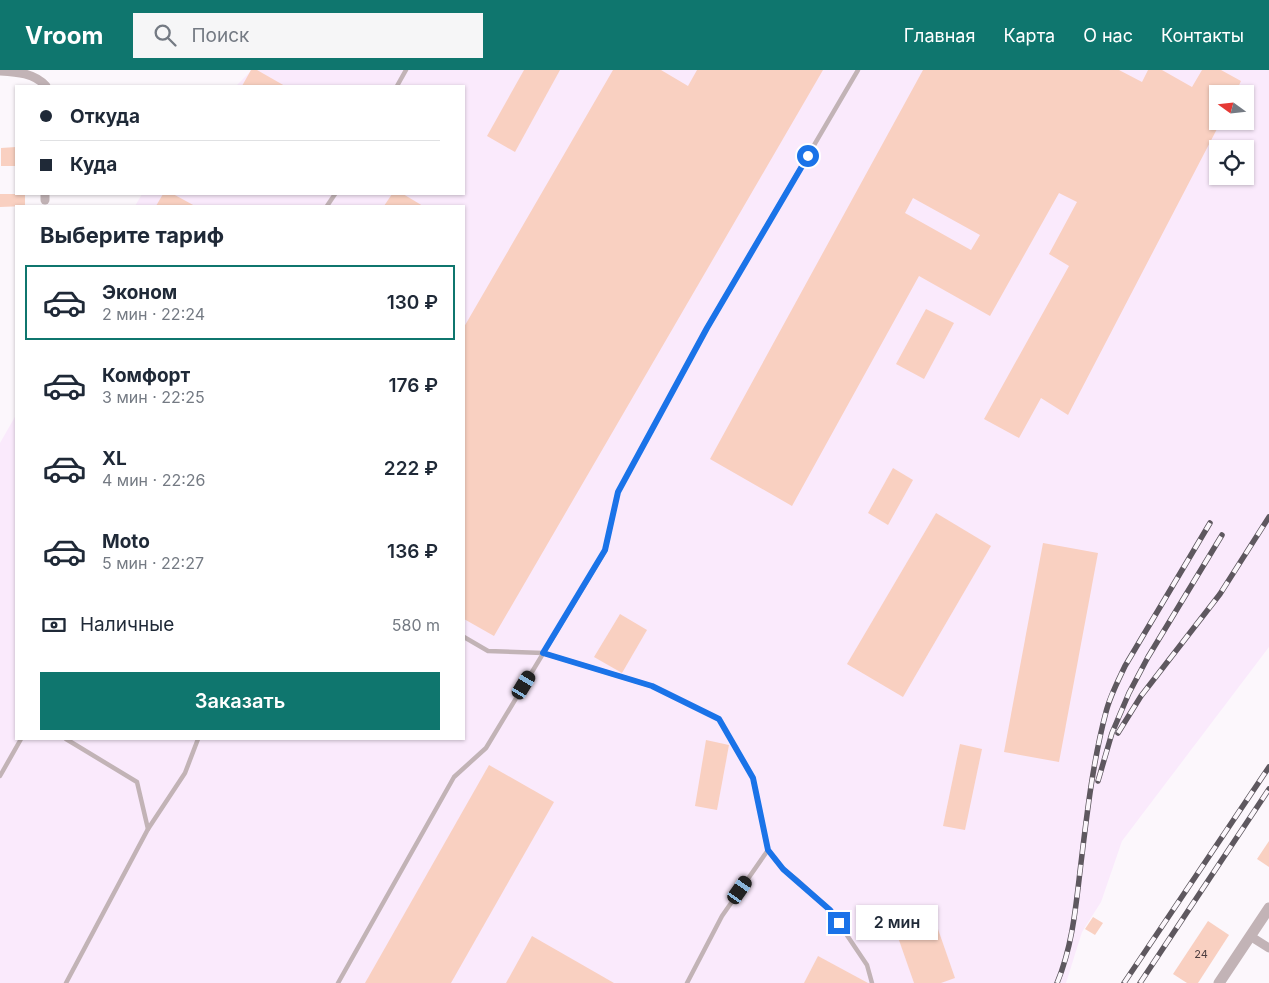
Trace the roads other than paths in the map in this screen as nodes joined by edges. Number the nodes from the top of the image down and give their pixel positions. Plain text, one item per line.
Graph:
1 (406, 70) edge
2 (858, 70) edge
3 (0, 71) edge
4 (45, 85) edge
5 (398, 85) edge
6 (465, 638) edge
7 (543, 653) junction
8 (20, 740) edge
9 (68, 740) edge
10 (198, 740) edge
11 (0, 776) edge
12 (148, 829) junction
13 (768, 850) junction
14 (1269, 908) edge
15 (1250, 936) junction
16 (1269, 948) edge
17 (66, 983) edge
18 (338, 983) edge
19 (687, 983) edge
20 (872, 983) edge
21 (1219, 983) edge

1 - 5 lane
2 - 7 lane
3 - 4 street
6 - 7 lane
7 - 13 lane
7 - 18 lane
8 - 11 lane
9 - 12 lane
10 - 12 lane
12 - 17 lane
13 - 19 lane
13 - 20 lane
14 - 15 street
15 - 16 street
15 - 21 street

